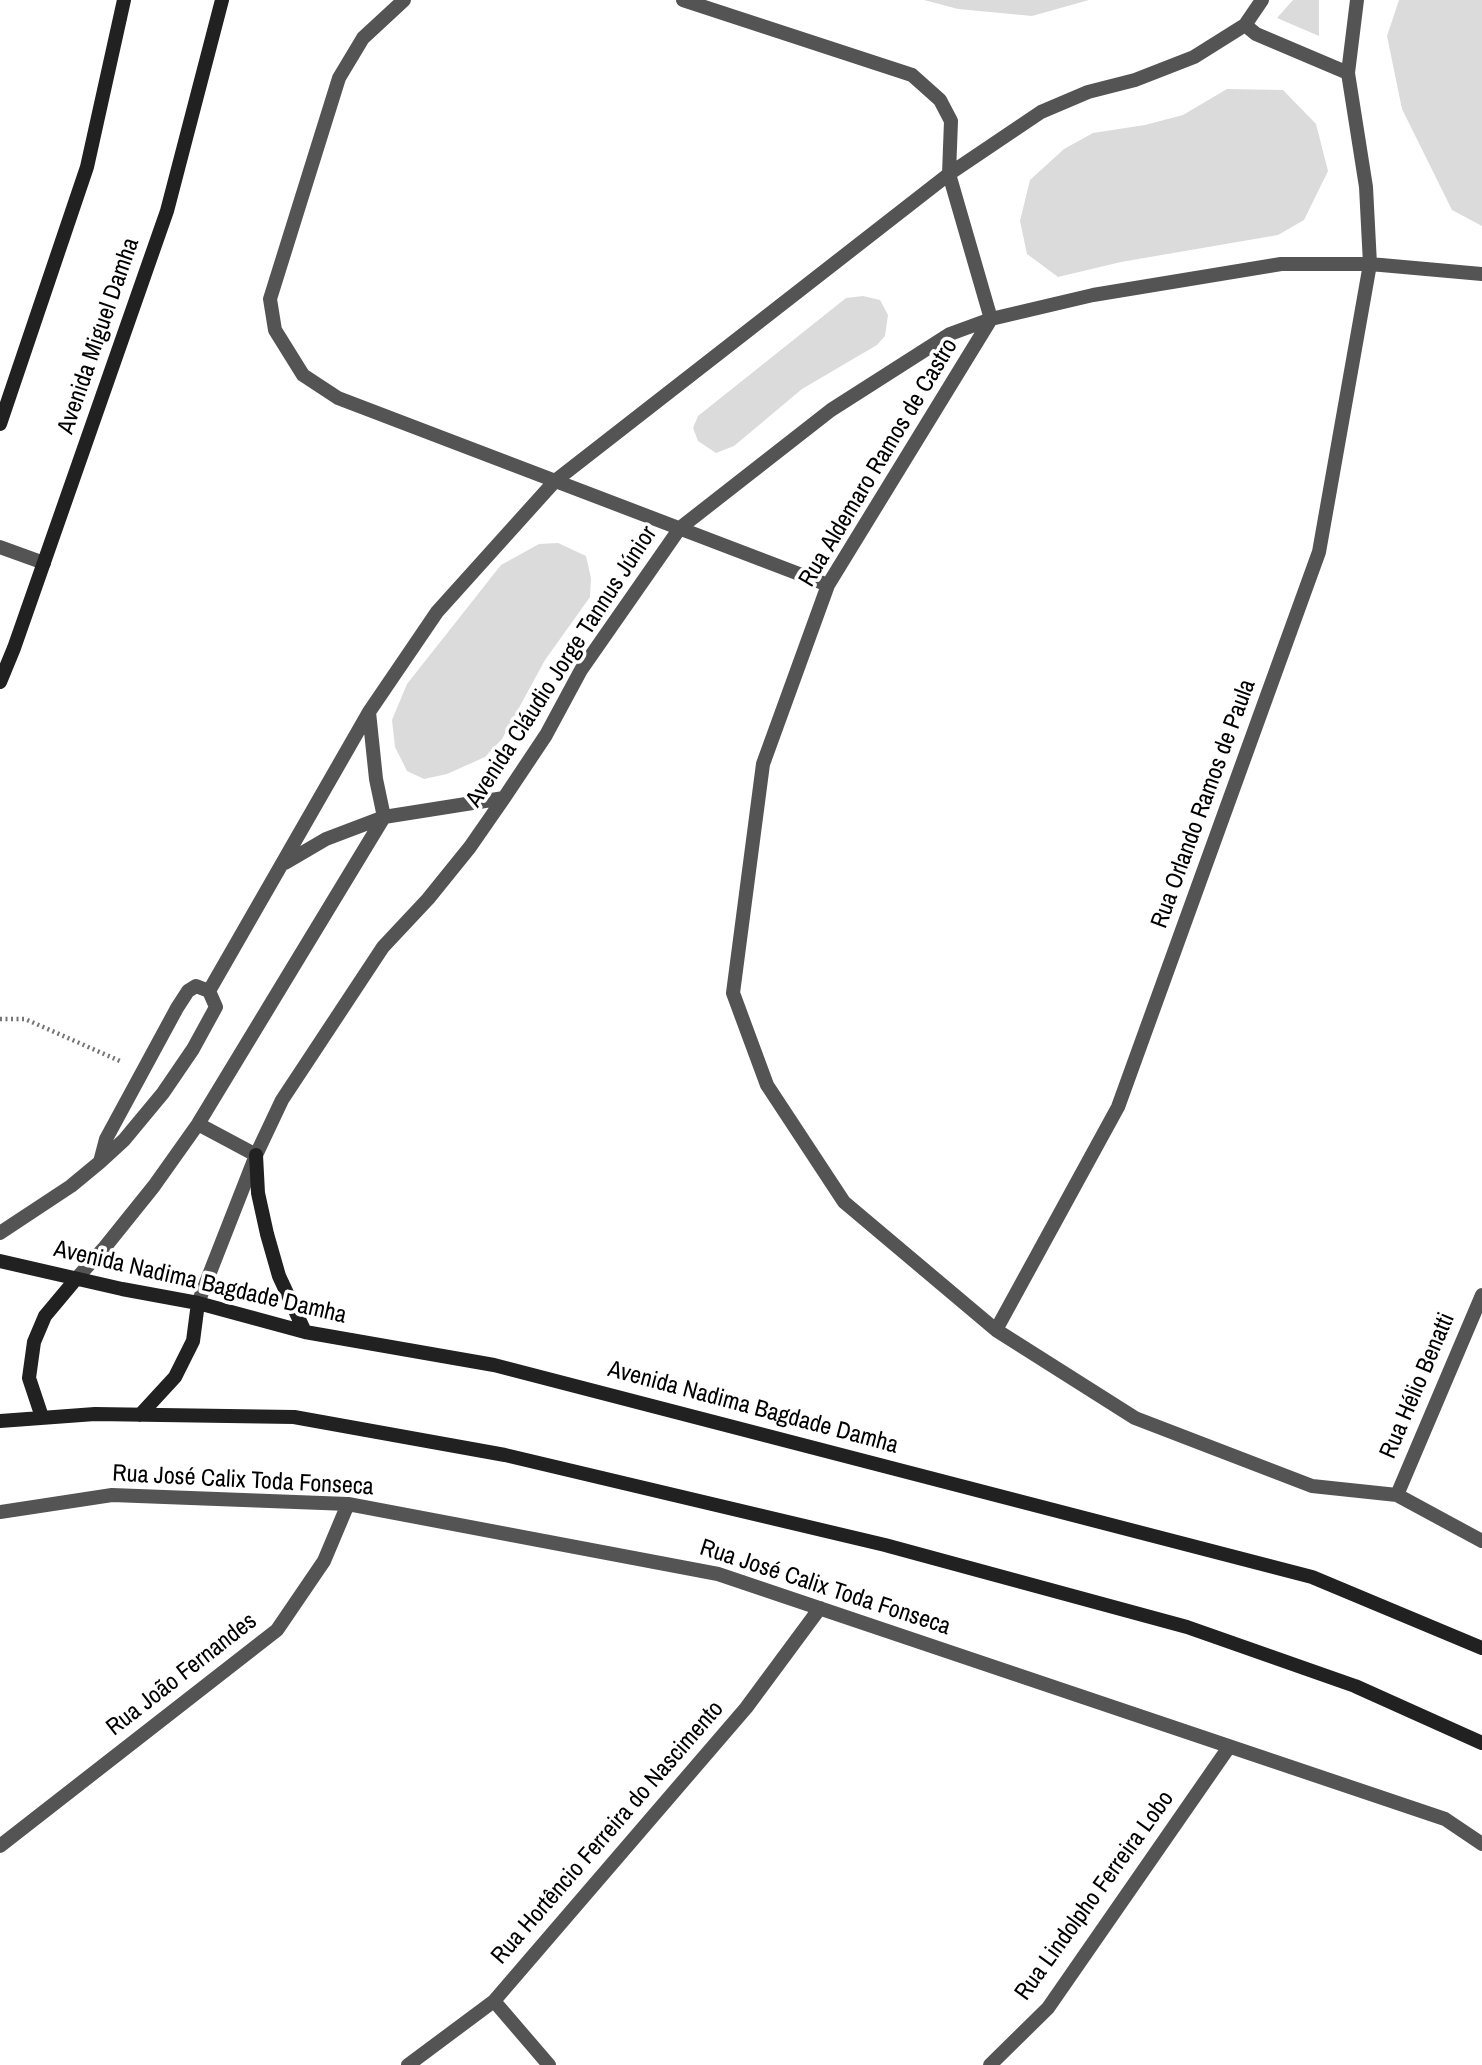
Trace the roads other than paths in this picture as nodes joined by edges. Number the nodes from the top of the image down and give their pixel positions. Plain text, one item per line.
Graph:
1 (124, 0) edge
2 (222, 0) edge
3 (404, 0) edge
4 (683, 0) edge
5 (1262, 0) edge
6 (1357, 0) edge
7 (1244, 25) junction
8 (1348, 73) junction
9 (949, 174) junction
10 (1370, 264) junction
11 (1482, 274) edge
12 (991, 319) junction
13 (0, 424) edge
14 (555, 481) junction
15 (680, 528) junction
16 (0, 547) edge
17 (44, 564) junction
18 (828, 585) junction
19 (0, 682) edge
20 (369, 712) junction
21 (504, 797) junction
22 (384, 817) junction
23 (284, 863) junction
24 (209, 991) junction
25 (198, 1124) junction
26 (256, 1155) junction
27 (100, 1162) junction
28 (0, 1233) edge
29 (0, 1261) edge
30 (76, 1279) junction
31 (1482, 1295) edge
32 (198, 1303) junction
33 (996, 1330) junction
34 (305, 1332) junction
35 (140, 1415) junction
36 (42, 1417) junction
37 (0, 1421) edge
38 (1396, 1495) junction
39 (348, 1504) junction
40 (0, 1512) edge
41 (1482, 1541) edge
42 (820, 1608) junction
43 (1482, 1648) edge
44 (1482, 1743) edge
45 (1229, 1747) junction
46 (1482, 1844) edge
47 (0, 1846) edge
48 (494, 2001) junction
49 (408, 2065) edge
50 (549, 2065) edge
51 (990, 2065) edge

1 - 13 street
2 - 17 street, Avenida Miguel Damha
3 - 14 street
4 - 9 street
5 - 7 street
6 - 8 street
7 - 8 street
7 - 9 street
8 - 10 street
9 - 12 street
9 - 14 street
10 - 11 street, Avenida Cláudio Jorge Tannus Júnior
10 - 12 street, Avenida Cláudio Jorge Tannus Júnior
10 - 33 street, Rua Orlando Ramos de Paula
12 - 15 street, Avenida Cláudio Jorge Tannus Júnior
12 - 18 street, Rua Aldemaro Ramos de Castro
14 - 15 street
14 - 20 street
15 - 18 street
15 - 21 street, Avenida Cláudio Jorge Tannus Júnior
16 - 17 street
17 - 19 street, Avenida Miguel Damha
18 - 33 street, Rua Aldemaro Ramos de Castro
20 - 22 street
20 - 23 street
21 - 22 street
21 - 26 street, Avenida Cláudio Jorge Tannus Júnior
22 - 23 street
22 - 25 street
23 - 24 street
24 - 27 street
24 - 27 street
25 - 26 street
25 - 30 street
26 - 32 street, Avenida Cláudio Jorge Tannus Júnior
26 - 34 street
27 - 28 street
29 - 30 street, Avenida Nadima Bagdade Damha
30 - 32 street, Avenida Nadima Bagdade Damha
30 - 36 street
31 - 38 street, Rua Hélio Benatti
32 - 34 street, Avenida Nadima Bagdade Damha
32 - 35 street
33 - 38 street, Rua Aldemaro Ramos de Castro
34 - 43 street, Avenida Nadima Bagdade Damha
35 - 36 street
35 - 44 street
36 - 37 street
38 - 41 street, Rua Aldemaro Ramos de Castro
39 - 40 street, Rua José Calix Toda Fonseca
39 - 42 street, Rua José Calix Toda Fonseca
39 - 47 street, Rua João Fernandes
42 - 45 street, Rua José Calix Toda Fonseca
42 - 48 street, Rua Hortêncio Ferreira do Nascimento
45 - 46 street, Rua José Calix Toda Fonseca
45 - 51 street, Rua Lindolpho Ferreira Lobo
48 - 49 street, Rua Hortêncio Ferreira do Nascimento
48 - 50 street

